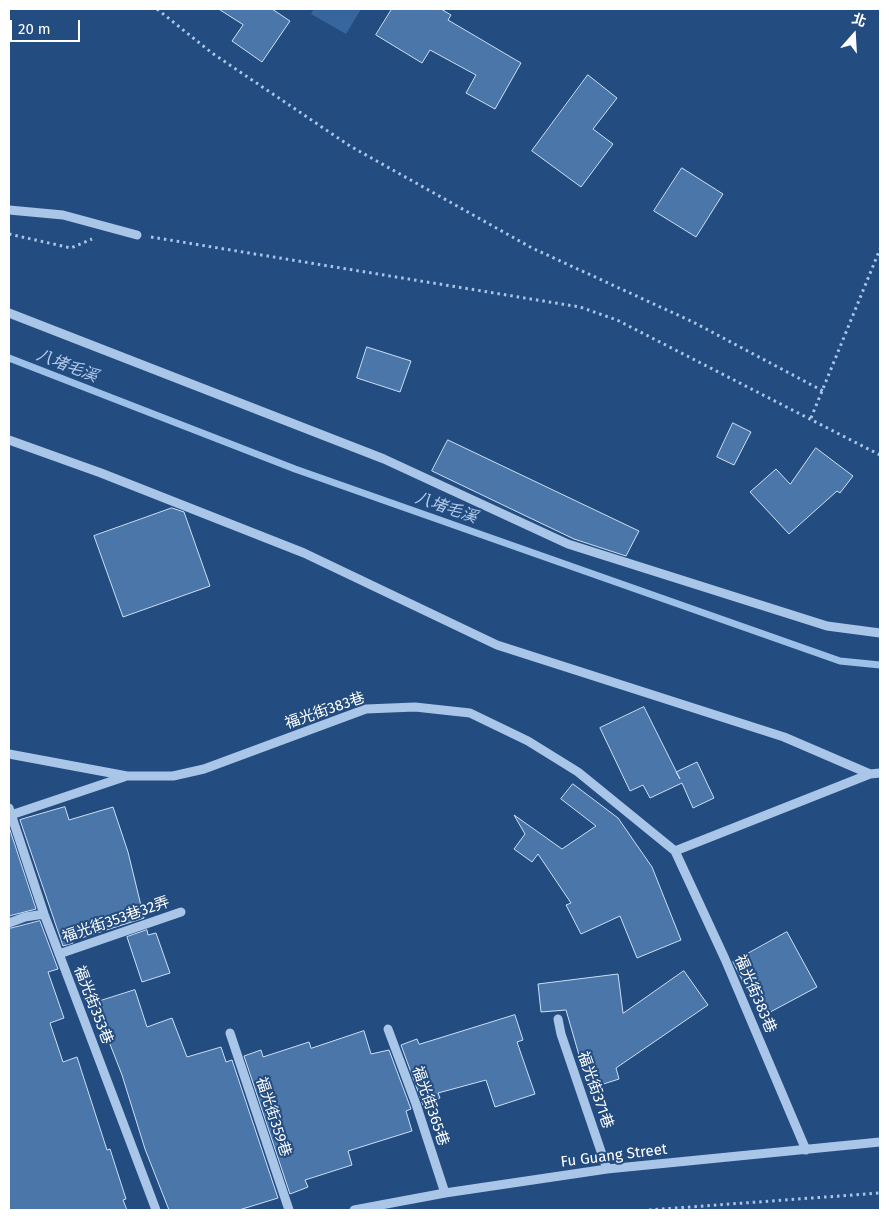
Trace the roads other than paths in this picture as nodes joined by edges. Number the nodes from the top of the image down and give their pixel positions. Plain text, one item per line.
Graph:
1 (9, 210) edge
2 (137, 235) road end
3 (9, 313) edge
4 (9, 440) edge
5 (880, 633) edge
6 (9, 754) edge
7 (880, 773) edge
8 (870, 774) junction
9 (127, 776) junction
10 (10, 812) edge
11 (675, 850) junction
12 (182, 912) dead end
13 (44, 914) junction
14 (9, 923) edge
15 (59, 954) junction
16 (558, 1019) dead end
17 (388, 1028) dead end
18 (230, 1033) dead end
19 (880, 1142) edge
20 (806, 1150) junction
21 (607, 1169) junction
22 (445, 1193) junction
23 (156, 1210) edge
24 (289, 1210) edge
25 (354, 1210) edge

1 - 2 street
3 - 5 street
4 - 8 street
6 - 9 street, 福光街383巷
7 - 8 street
8 - 11 street
9 - 10 street
9 - 11 street, 福光街383巷
10 - 13 street, 福光街353巷
11 - 20 street, 福光街383巷
12 - 15 street, 福光街353巷32弄
13 - 14 street
13 - 15 street, 福光街353巷
15 - 23 street, 福光街353巷
16 - 21 street, 福光街371巷
17 - 22 street, 福光街365巷
18 - 24 street, 福光街359巷
19 - 20 street, Fu Guang Street
20 - 21 street, Fu Guang Street
21 - 22 street, Fu Guang Street
22 - 25 street, Fu Guang Street

